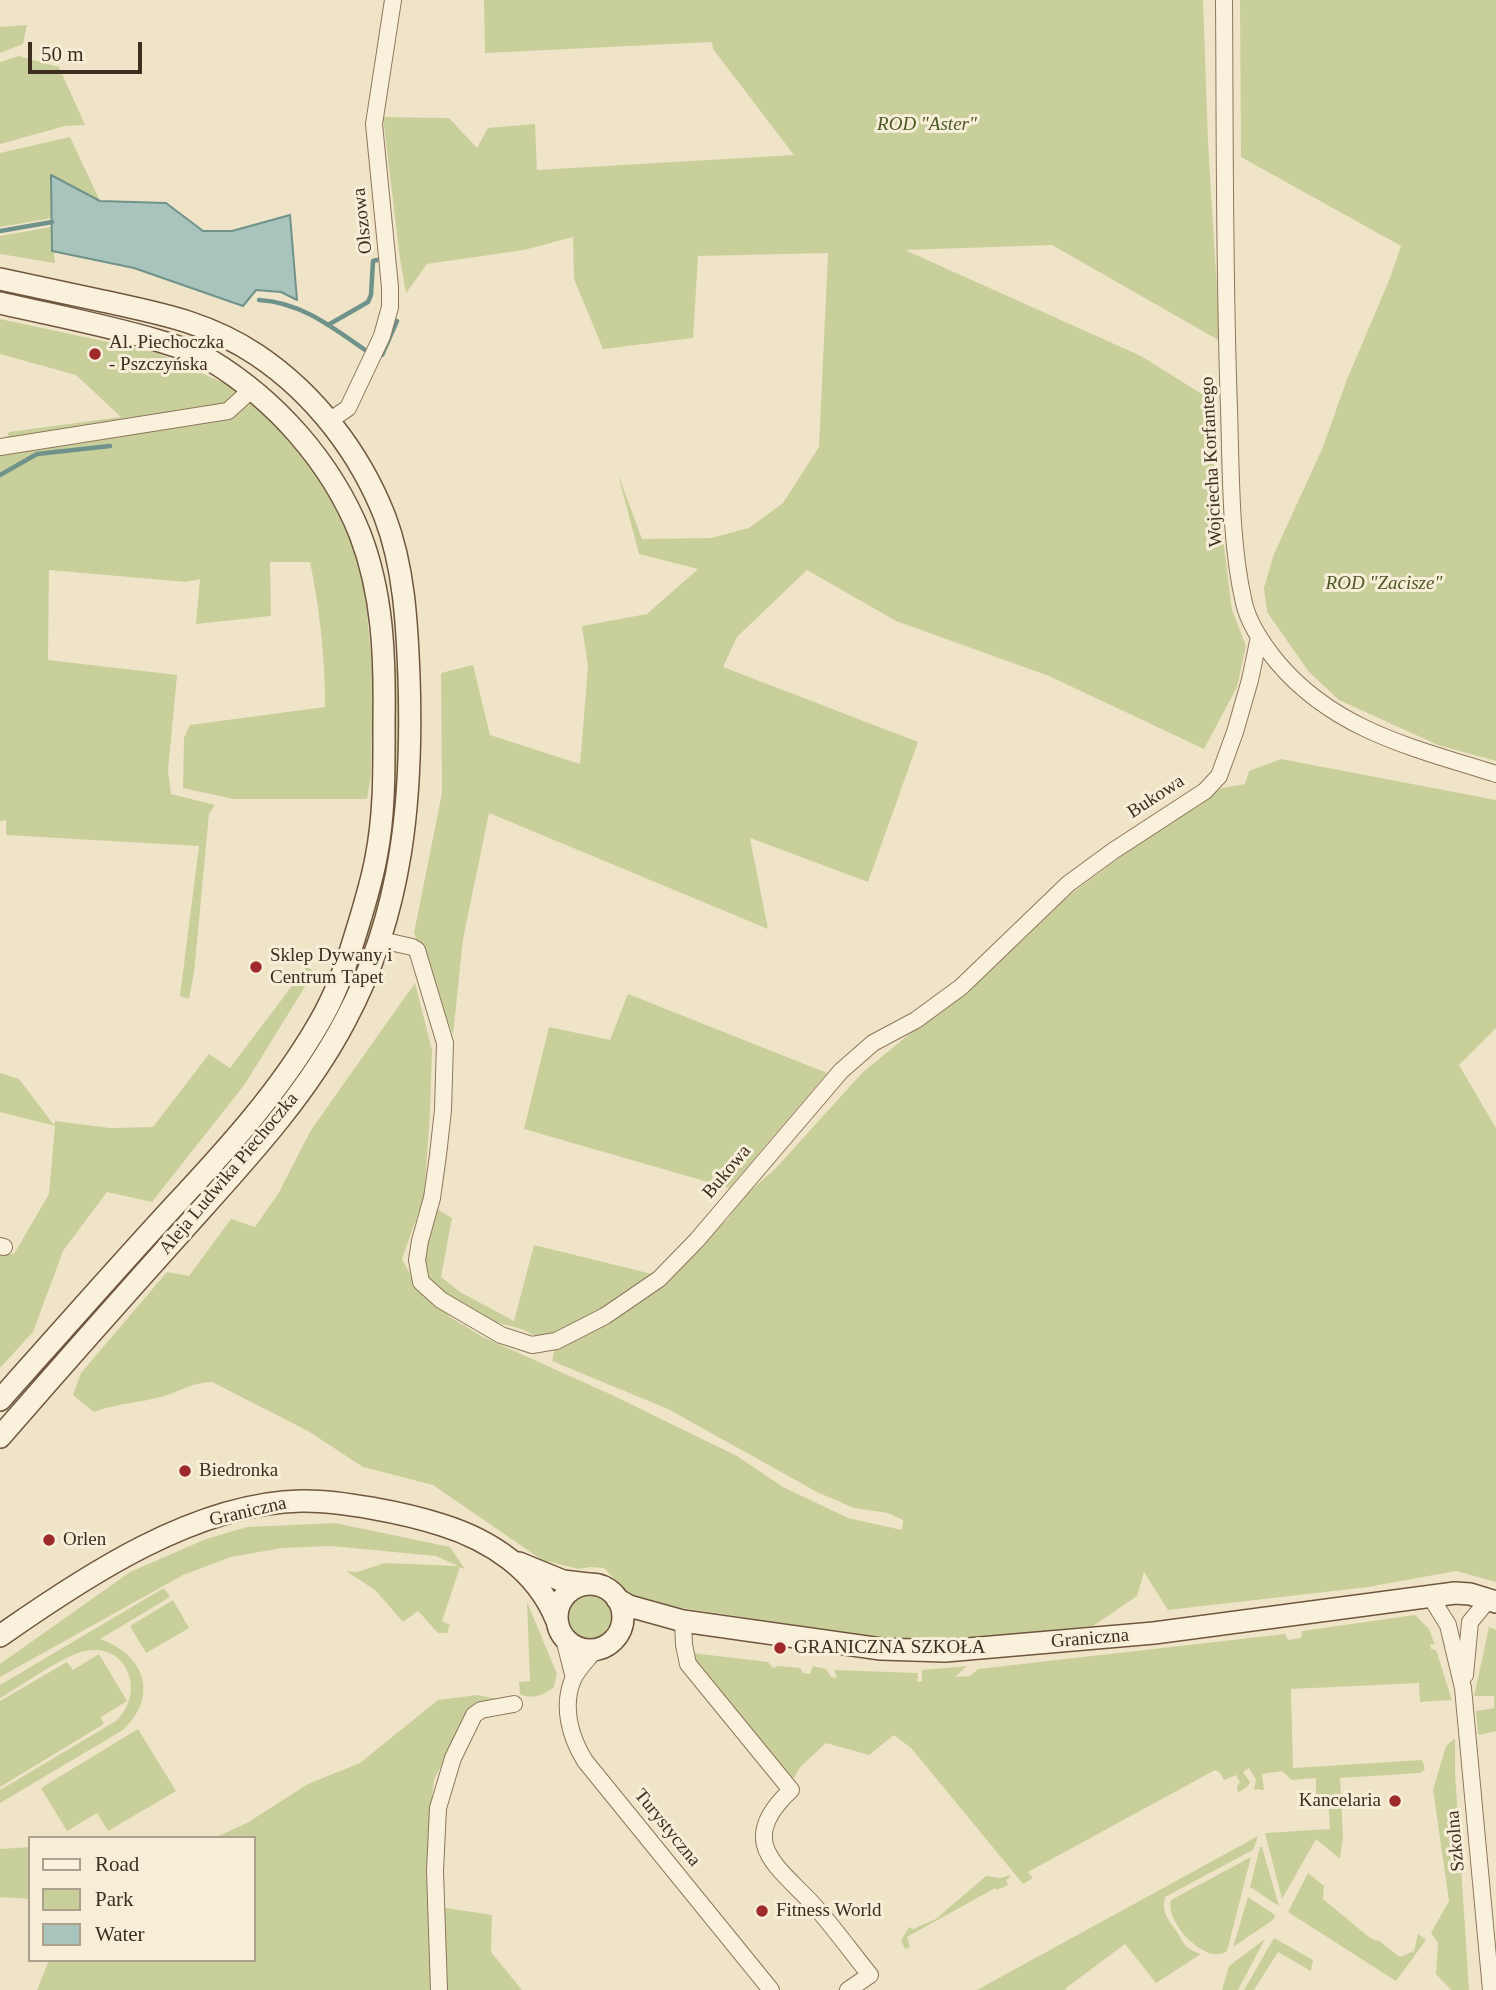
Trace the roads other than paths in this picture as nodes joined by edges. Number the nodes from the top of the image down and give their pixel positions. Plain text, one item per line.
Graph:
1 (393, 0) edge
2 (1224, 0) edge
3 (0, 279) edge
4 (0, 303) edge
5 (251, 390) junction
6 (329, 421) junction
7 (0, 447) edge
8 (1259, 637) junction
9 (1496, 774) edge
10 (381, 940) junction
11 (0, 1400) edge
12 (0, 1437) edge
13 (514, 1561) junction
14 (590, 1584) junction
15 (1430, 1596) junction
16 (617, 1599) junction
17 (1493, 1600) edge
18 (556, 1619) junction
19 (683, 1621) junction
20 (621, 1631) junction
21 (0, 1636) edge
22 (564, 1639) junction
23 (594, 1651) junction
24 (574, 1678) junction
25 (1464, 1688) junction
26 (514, 1704) dead end
27 (439, 1990) edge
28 (771, 1990) edge
29 (848, 1990) edge
30 (1491, 1990) edge

1 - 6 street, Olszowa
2 - 8 street, Wojciecha Korfantego
3 - 6 main road, Aleja Ludwika Piechoczka
4 - 5 main road, Aleja Ludwika Piechoczka
5 - 7 street
5 - 11 main road, Aleja Ludwika Piechoczka
6 - 10 main road, Aleja Ludwika Piechoczka
8 - 9 street, Wojciecha Korfantego
8 - 10 street, Bukowa
10 - 12 main road, Aleja Ludwika Piechoczka
13 - 14 main road, Graniczna
13 - 18 main road, Graniczna
13 - 21 main road, Graniczna
14 - 16 main road
14 - 18 main road
15 - 17 main road, Graniczna
15 - 19 main road, Graniczna
15 - 25 street, Szkolna
16 - 19 main road, Graniczna
16 - 20 main road
17 - 25 street, Szkolna
18 - 22 main road
19 - 20 main road, Graniczna
19 - 29 street
20 - 23 main road
22 - 23 main road
22 - 24 street, Turystyczna
23 - 24 street, Turystyczna
24 - 28 street, Turystyczna
25 - 30 street, Szkolna
26 - 27 street

